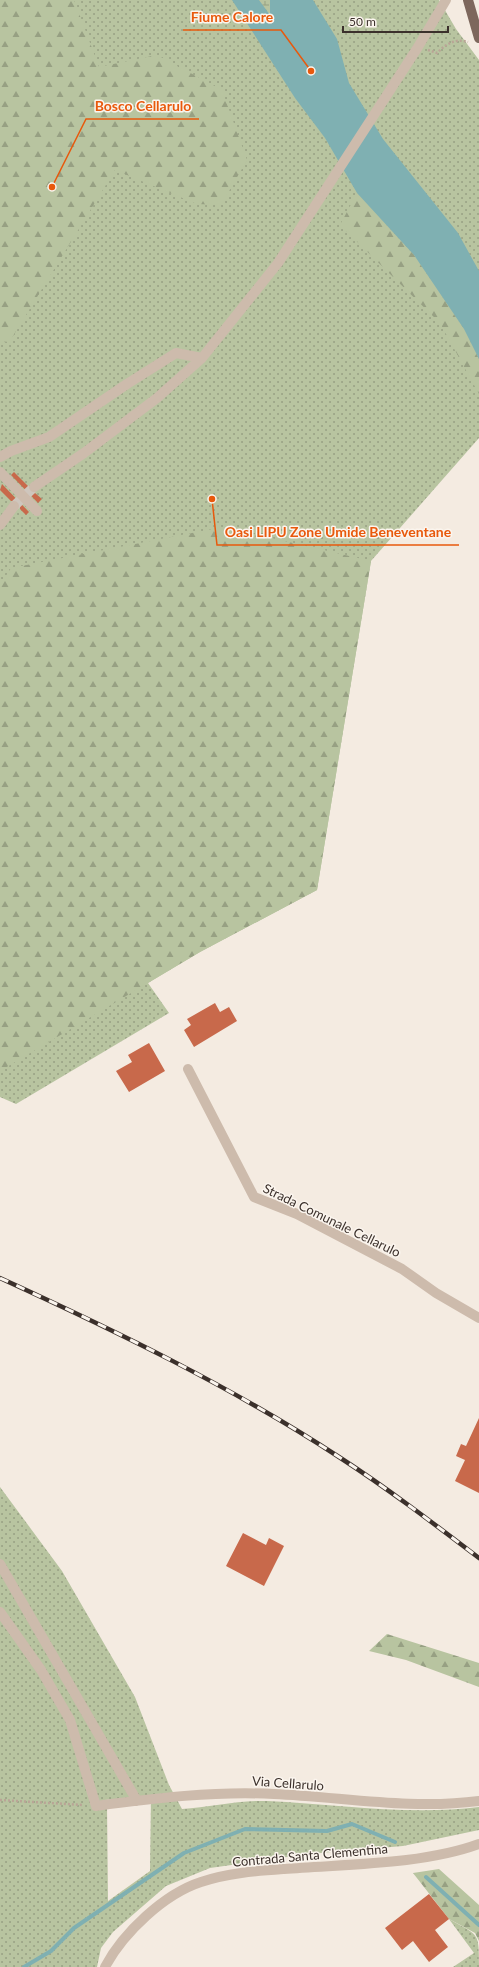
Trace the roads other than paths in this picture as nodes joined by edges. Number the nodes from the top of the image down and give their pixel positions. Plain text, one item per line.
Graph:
1 (446, 0) edge
2 (468, 0) edge
3 (476, 41) edge
4 (202, 358) junction
5 (0, 457) edge
6 (0, 472) edge
7 (34, 486) tunnel mouth
8 (14, 506) tunnel mouth
9 (37, 511) dead end
10 (0, 525) edge
11 (188, 1069) dead end
12 (479, 1318) edge
13 (0, 1564) edge
14 (0, 1612) edge
15 (137, 1801) junction
16 (479, 1801) edge
17 (479, 1844) edge
18 (105, 1967) edge

1 - 4 street
2 - 3 main road
4 - 5 street
4 - 7 street
6 - 9 street
8 - 10 street
11 - 12 street, Strada Comunale Cellarulo
13 - 15 street
14 - 15 street, Via Cellarulo
15 - 16 street, Via Cellarulo
17 - 18 street, Contrada Santa Clementina

